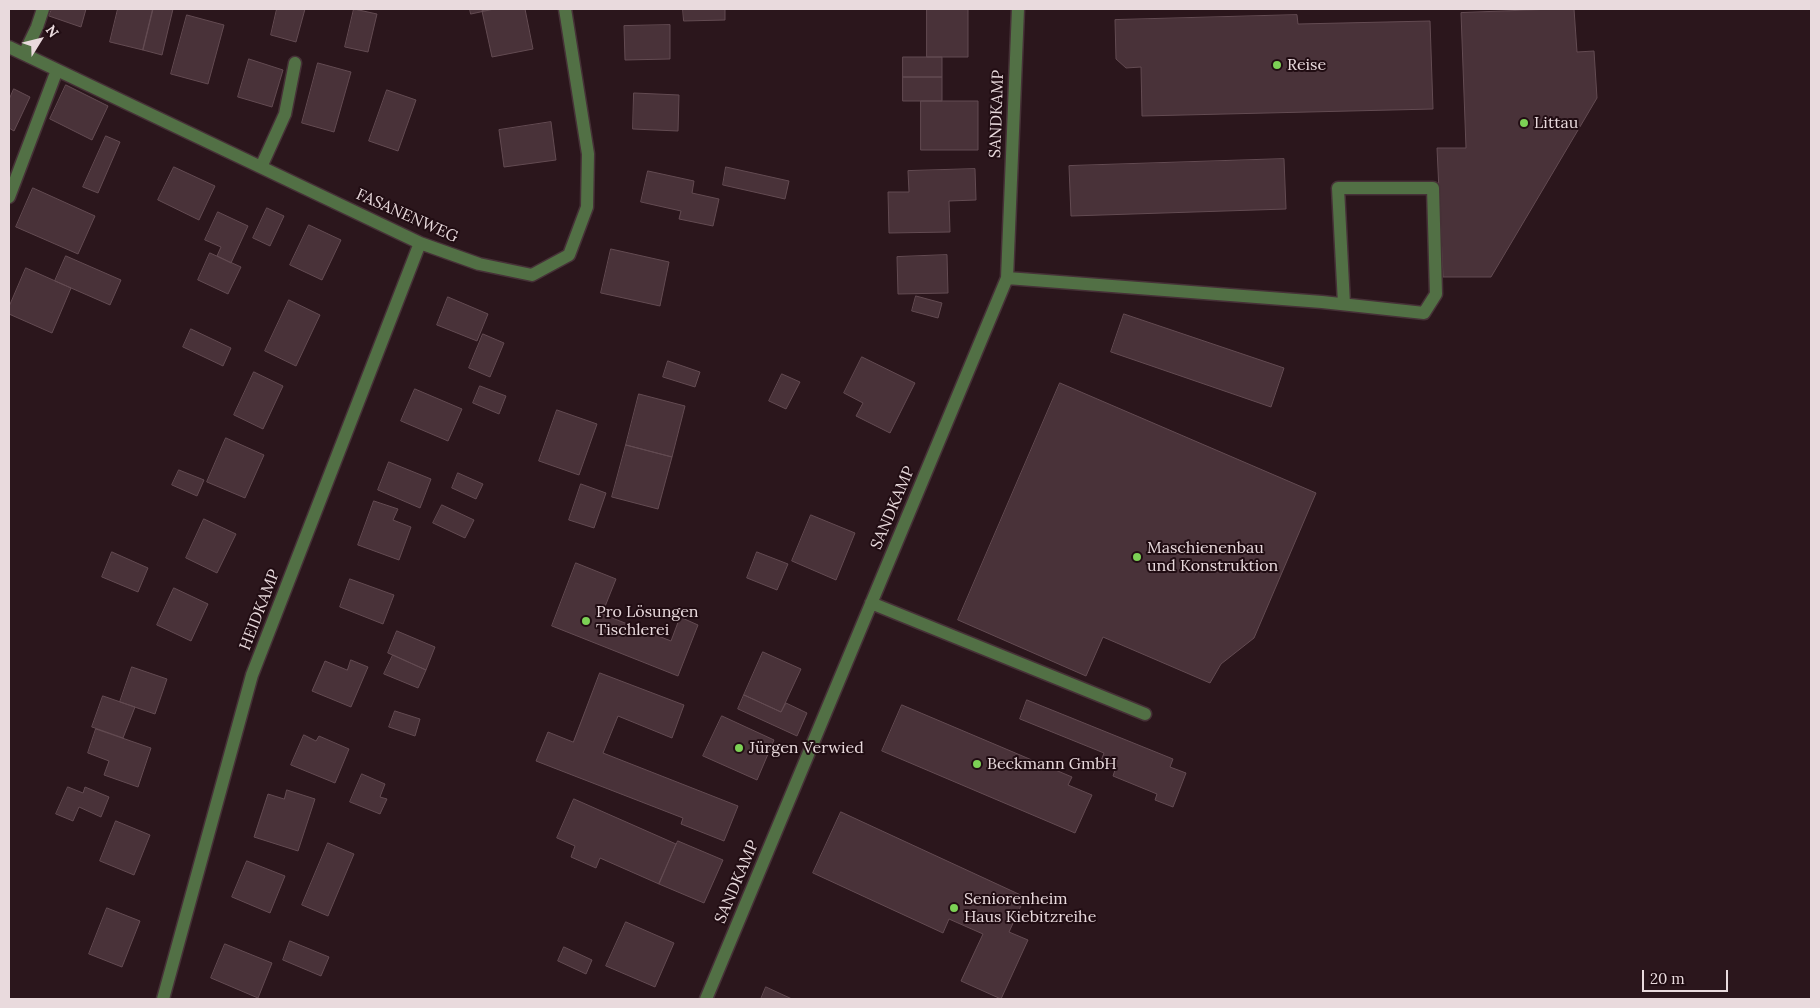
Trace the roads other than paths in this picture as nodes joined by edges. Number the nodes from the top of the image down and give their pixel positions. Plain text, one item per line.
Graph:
1 (43, 9) edge
2 (565, 9) edge
3 (1018, 9) edge
4 (13, 52) edge
5 (295, 63) dead end
6 (58, 70) junction
7 (261, 167) junction
8 (9, 197) edge
9 (420, 243) junction
10 (1007, 278) junction
11 (1344, 304) junction
12 (871, 603) junction
13 (1145, 714) dead end
14 (163, 999) edge
15 (706, 999) edge

1 - 4 street
2 - 9 street, FASANENWEG
3 - 10 street, SANDKAMP
4 - 6 street, FASANENWEG
5 - 7 street
6 - 7 street, FASANENWEG
6 - 8 street
7 - 9 street, FASANENWEG
9 - 14 street, HEIDKAMP
10 - 11 street
10 - 12 street, SANDKAMP
11 - 11 street
12 - 13 street
12 - 15 street, SANDKAMP

